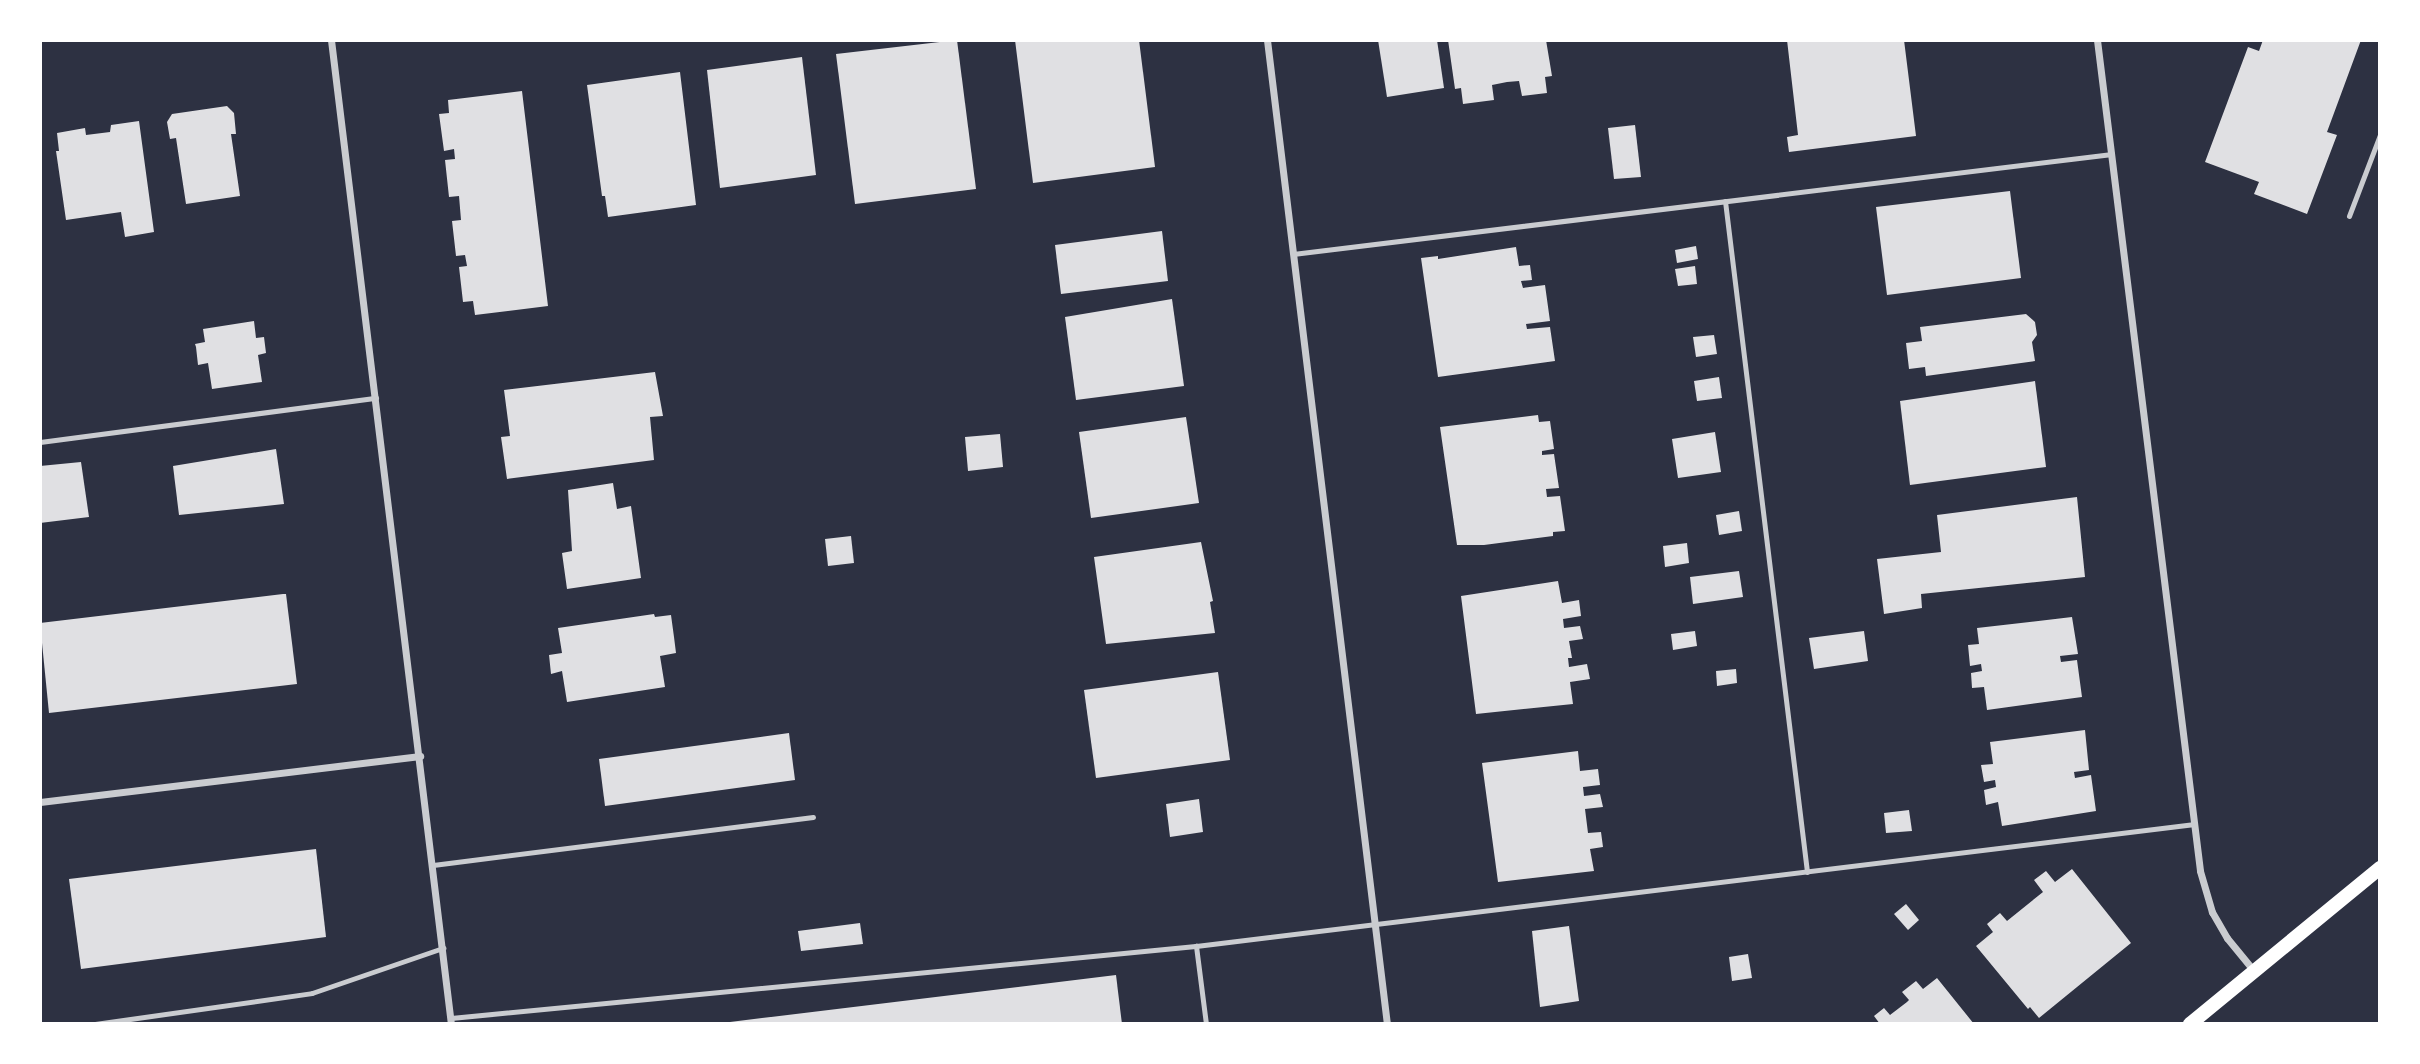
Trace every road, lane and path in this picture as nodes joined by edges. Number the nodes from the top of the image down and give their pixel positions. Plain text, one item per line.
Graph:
1 (331, 40) edge
2 (1267, 40) edge
3 (2097, 40) edge
4 (2380, 135) edge
5 (2112, 154) junction
6 (1725, 201) junction
7 (2349, 216) dead end
8 (1293, 254) junction
9 (376, 398) junction
10 (40, 442) edge
11 (420, 755) junction
12 (40, 802) edge
13 (813, 817) dead end
14 (2195, 824) junction
15 (433, 865) junction
16 (2380, 869) edge
17 (1807, 872) junction
18 (1375, 925) junction
19 (1196, 946) junction
20 (443, 948) junction
21 (2253, 971) junction
22 (451, 1021) edge
23 (95, 1024) edge
24 (1206, 1024) edge
25 (1387, 1024) edge
26 (2190, 1024) edge

1 - 9 street
2 - 8 street
3 - 5 street
4 - 7 lane
5 - 6 lane
5 - 14 street
6 - 8 lane
6 - 17 lane
8 - 18 street
9 - 10 lane
9 - 11 street
11 - 12 street
11 - 15 street
13 - 15 lane
14 - 17 lane
14 - 21 street
15 - 20 street
16 - 21 main road
17 - 18 lane
18 - 19 lane
18 - 25 street
19 - 22 lane
19 - 24 lane
20 - 22 street
20 - 23 lane
21 - 26 main road

